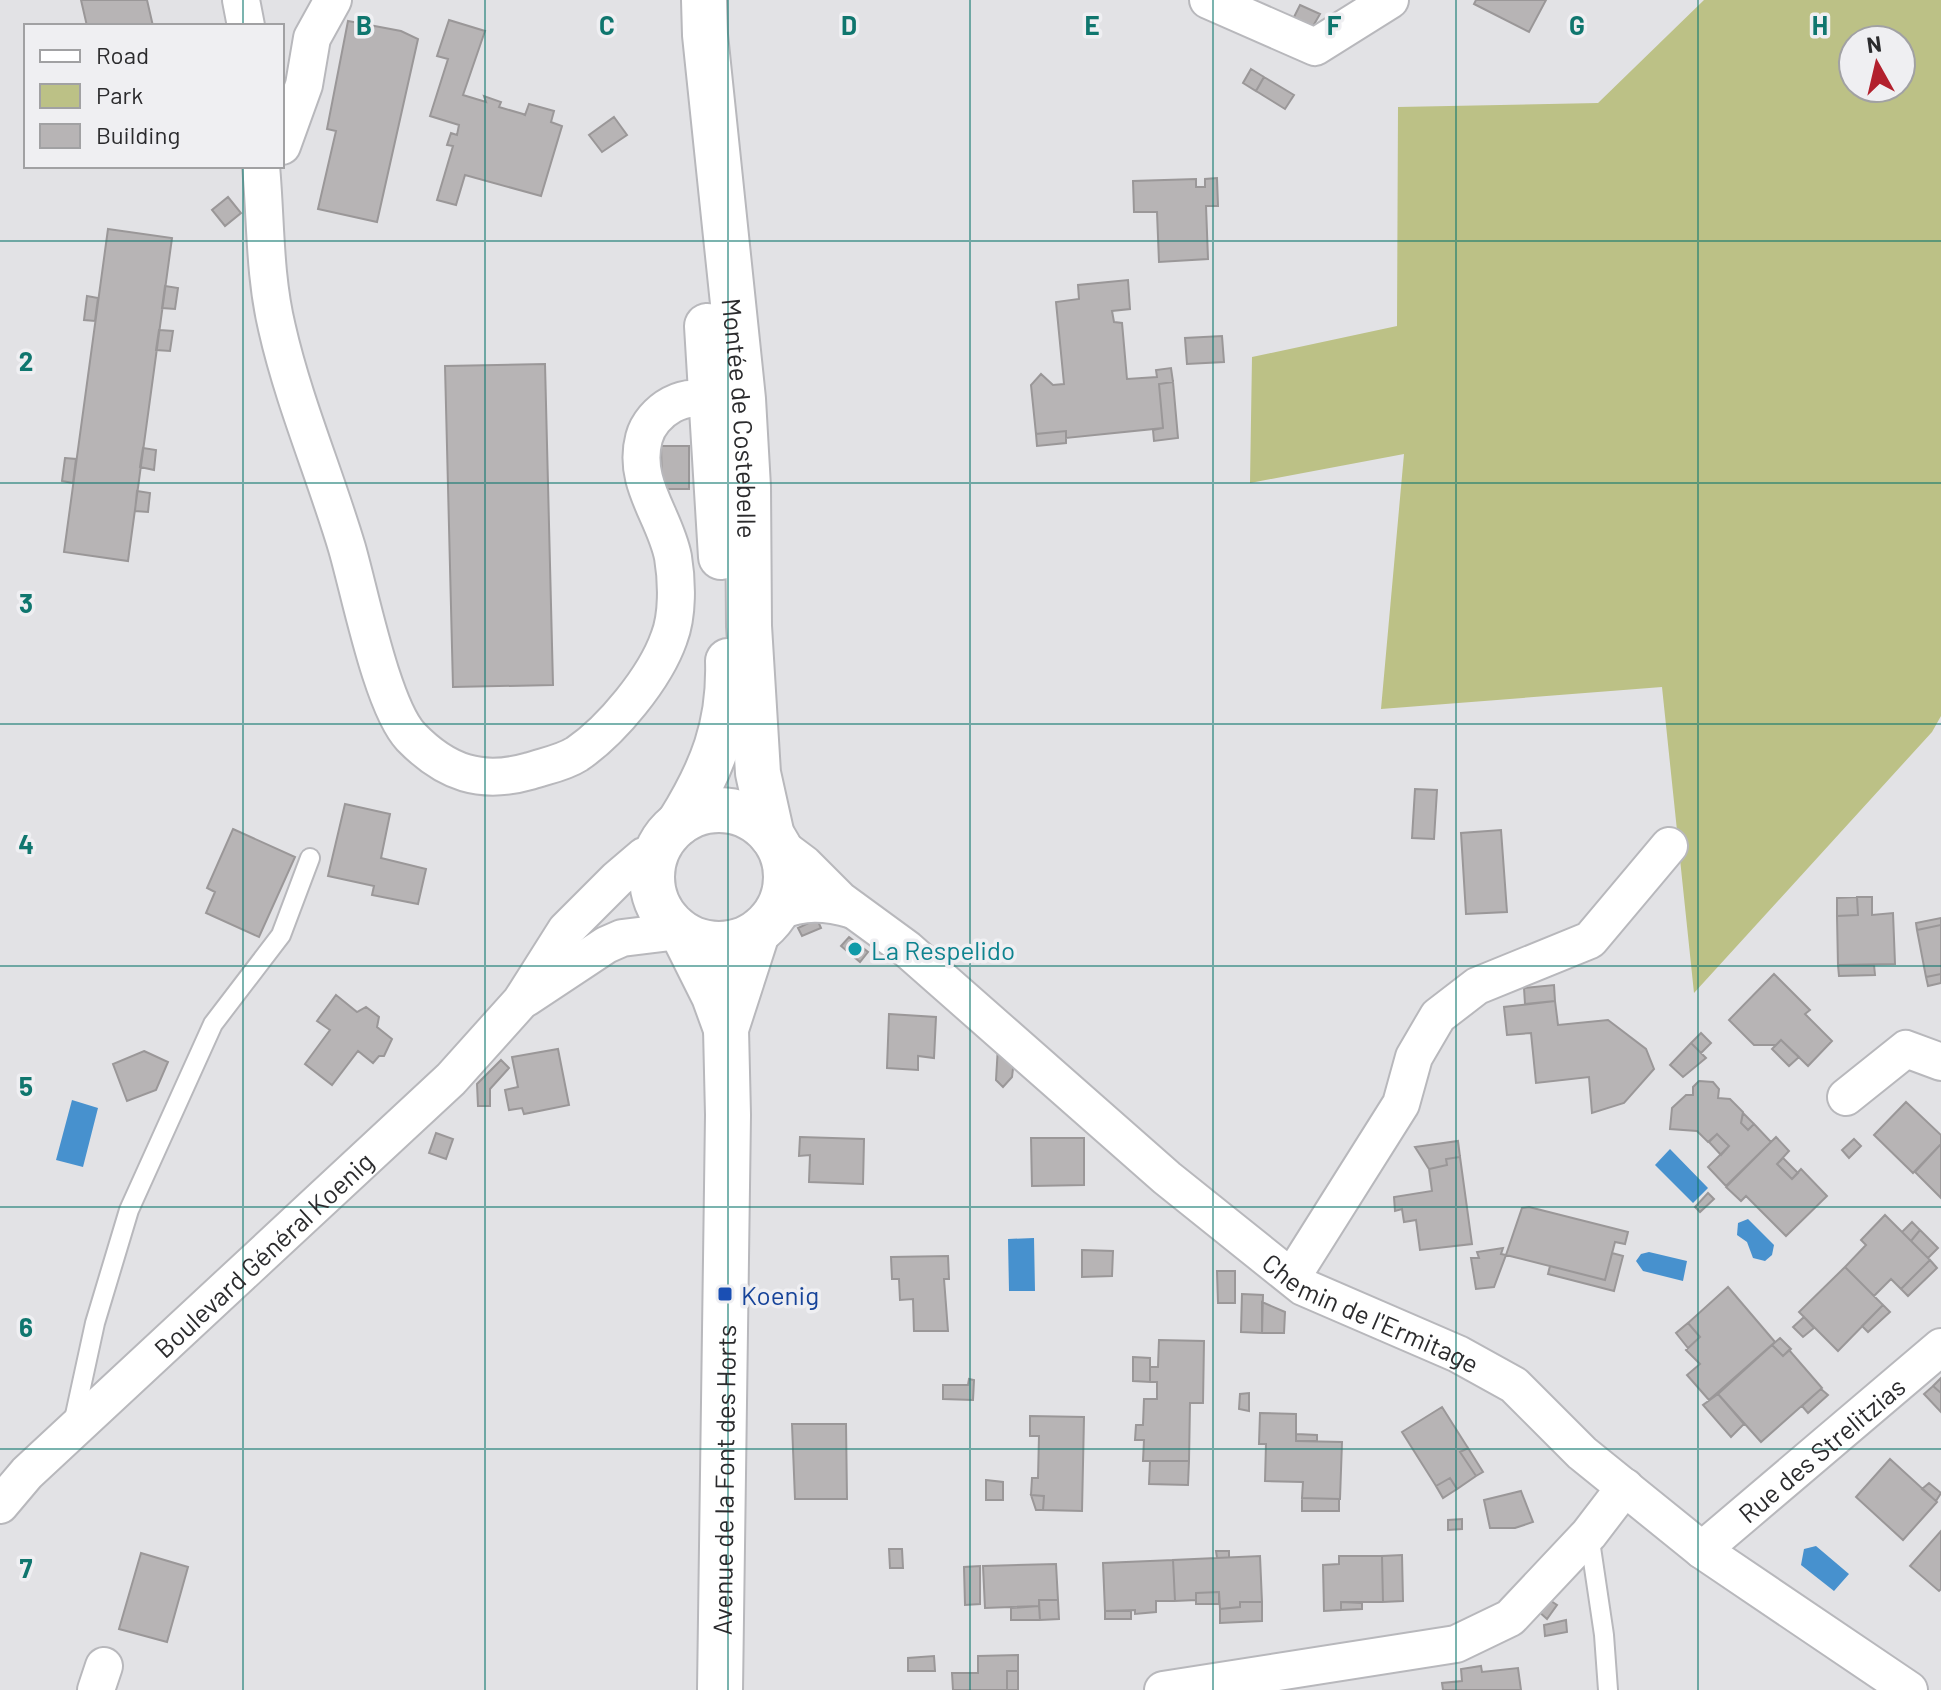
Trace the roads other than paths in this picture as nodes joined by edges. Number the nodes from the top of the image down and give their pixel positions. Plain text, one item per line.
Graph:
1 (241, 0) edge
2 (333, 0) edge
3 (687, 0) edge
4 (704, 0) edge
5 (1208, 0) edge
6 (1390, 0) edge
7 (246, 24) edge
8 (284, 140) edge
9 (267, 176) edge
10 (711, 404) junction
11 (747, 544) junction
12 (668, 838) junction
13 (774, 840) junction
14 (1669, 846) dead end
15 (310, 858) dead end
16 (853, 910) junction
17 (767, 922) junction
18 (681, 933) junction
19 (521, 1001) junction
20 (726, 1029) junction
21 (1941, 1062) edge
22 (1846, 1097) dead end
23 (1292, 1277) junction
24 (1941, 1347) edge
25 (72, 1431) junction
26 (1625, 1487) junction
27 (0, 1505) edge
28 (1589, 1534) junction
29 (1702, 1550) junction
30 (720, 1690) edge
31 (1163, 1690) edge
32 (1608, 1690) edge
33 (1909, 1690) edge

1 - 7 street
2 - 8 street
3 - 10 main road, Montée de Costebelle
4 - 11 main road, Montée de Costebelle
5 - 6 street
9 - 10 street
10 - 11 street
10 - 12 main road, Montée de Costebelle
11 - 13 main road, Montée de Costebelle
12 - 13 main road
12 - 18 main road
12 - 19 street, Boulevard Général Koenig
13 - 16 street, Chemin de l'Ermitage
13 - 17 main road
14 - 23 street
15 - 25 lane
16 - 17 street, Chemin de l'Ermitage
16 - 23 street, Chemin de l'Ermitage
17 - 18 main road
17 - 20 main road, Avenue de la Font des Horts
18 - 19 street, Boulevard Général Koenig
18 - 20 main road, Avenue de la Font des Horts
19 - 25 street, Boulevard Général Koenig
20 - 30 main road, Avenue de la Font des Horts
21 - 22 street
23 - 26 street, Chemin de l'Ermitage
24 - 29 street, Rue des Strelitzias
25 - 27 street, Boulevard Général Koenig
26 - 28 street
26 - 29 street, Chemin de l'Ermitage
28 - 31 street
28 - 32 lane
29 - 33 street, Chemin de l'Ermitage

